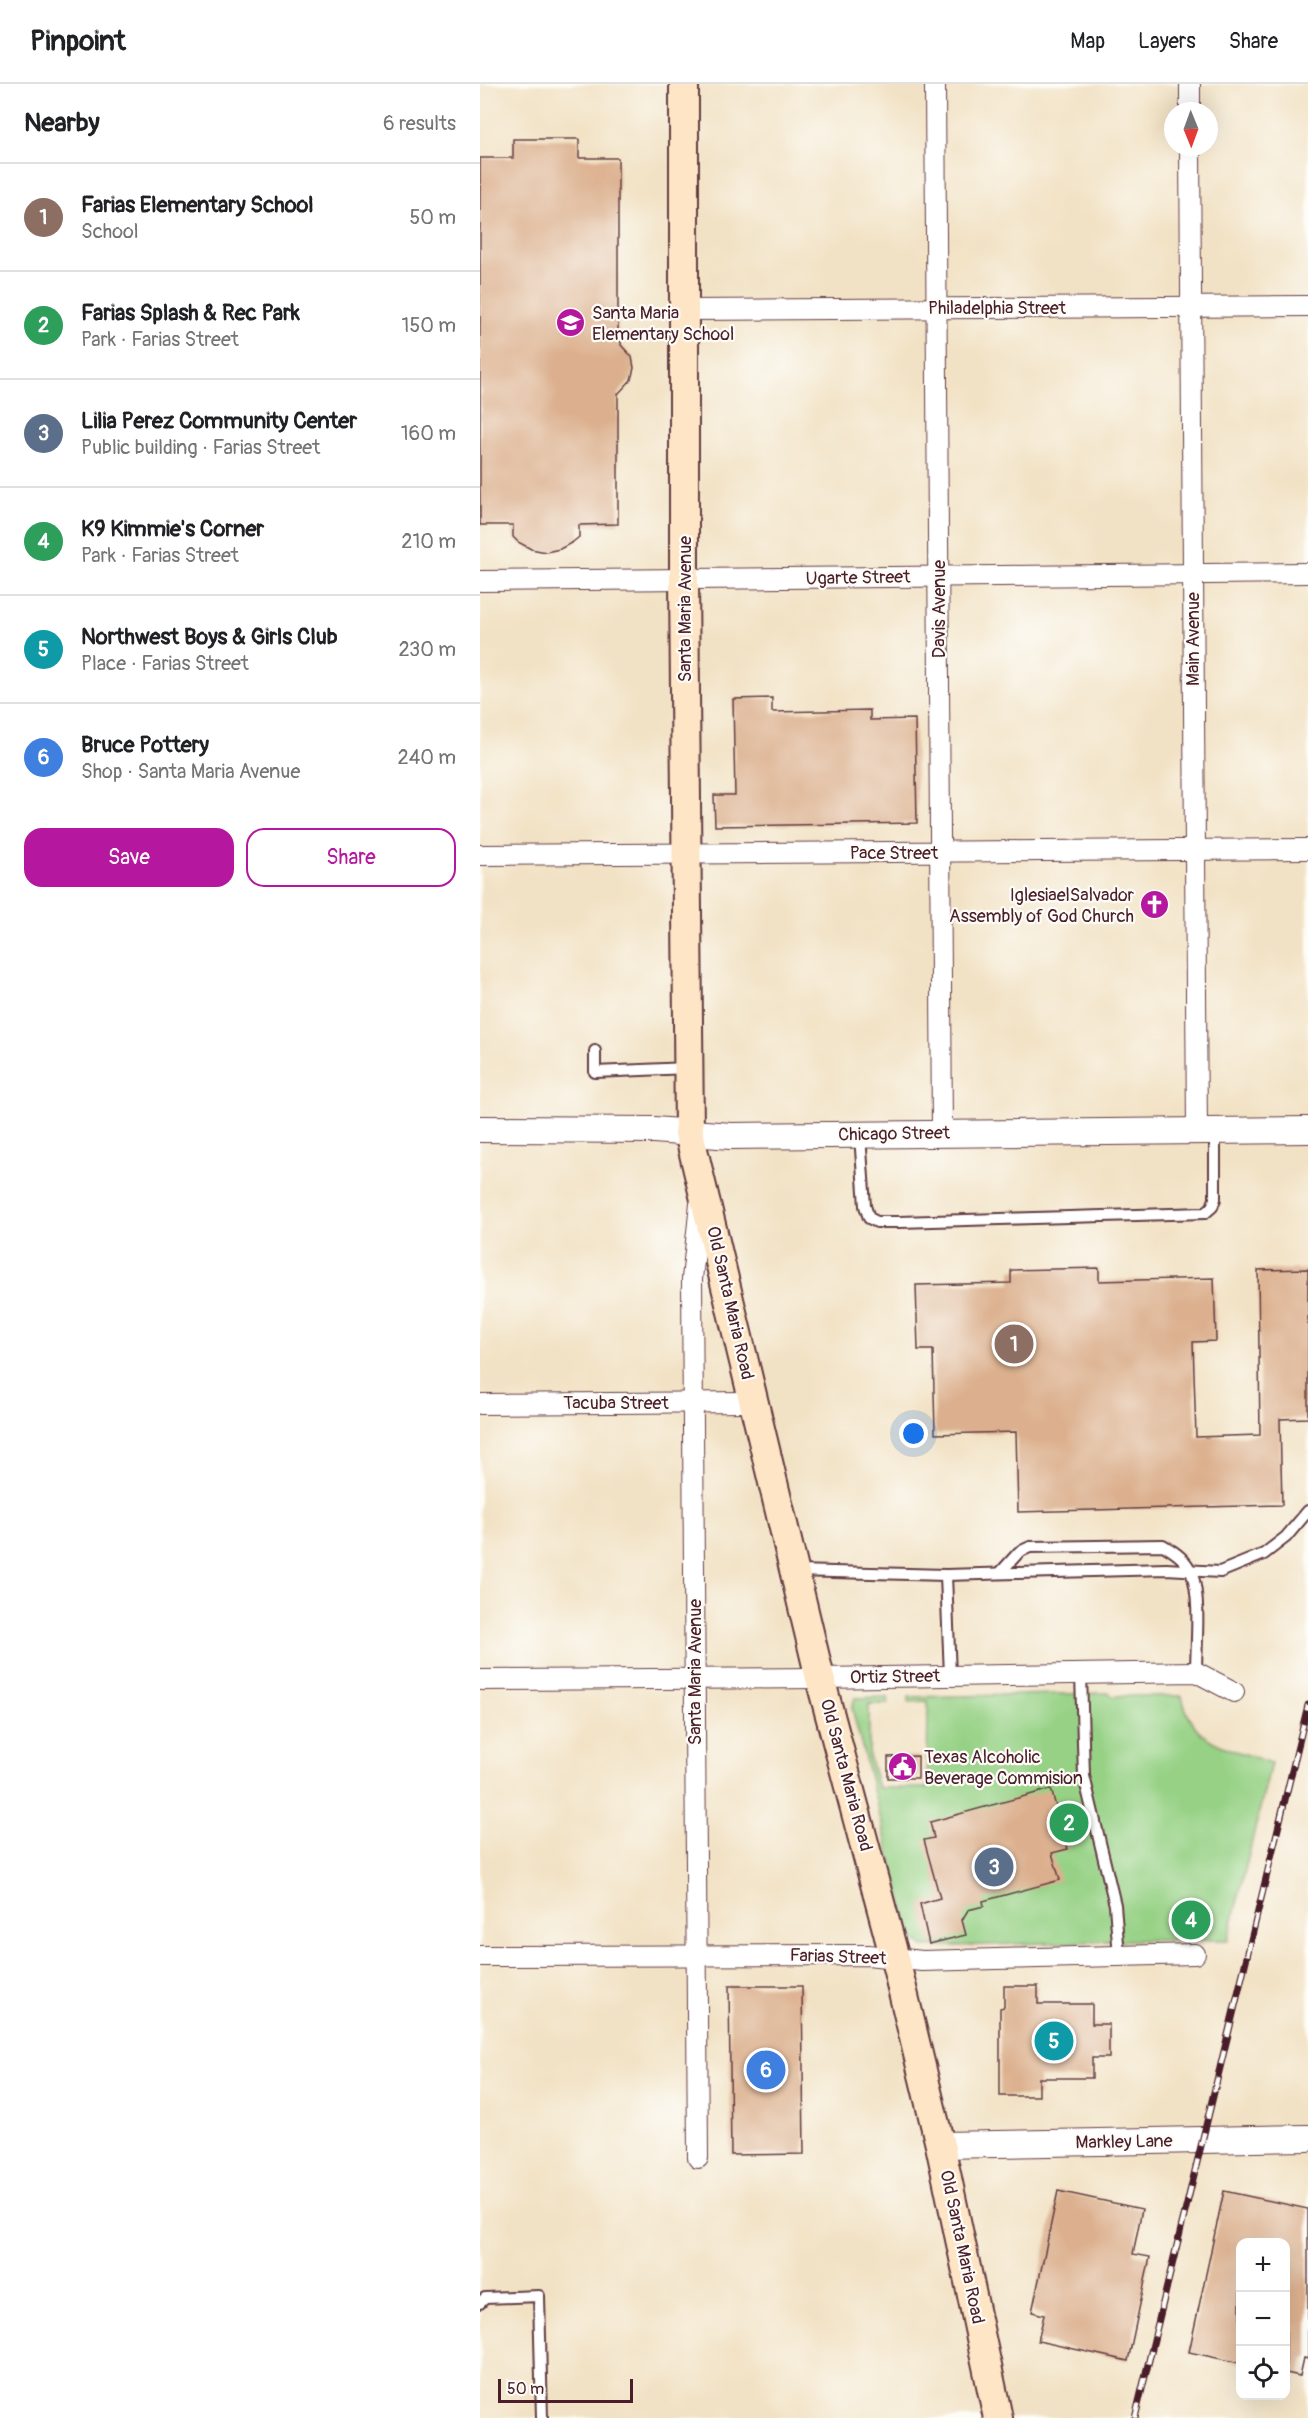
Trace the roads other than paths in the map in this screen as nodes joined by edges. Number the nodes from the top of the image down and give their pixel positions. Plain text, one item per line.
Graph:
1 (684, 84) edge
2 (935, 84) edge
3 (1190, 84) edge
4 (1190, 102) edge
5 (1190, 156) edge
6 (1191, 306) junction
7 (1308, 306) edge
8 (937, 308) junction
9 (685, 310) junction
10 (1308, 573) edge
11 (1193, 574) junction
12 (938, 577) junction
13 (684, 580) junction
14 (480, 581) edge
15 (1308, 849) edge
16 (1195, 850) junction
17 (940, 853) junction
18 (480, 855) edge
19 (687, 855) junction
20 (595, 1051) dead end
21 (689, 1068) junction
22 (480, 1129) edge
23 (1308, 1130) edge
24 (1206, 1132) junction
25 (689, 1133) junction
26 (942, 1133) junction
27 (860, 1135) junction
28 (702, 1186) junction
29 (694, 1402) junction
30 (753, 1402) junction
31 (480, 1404) edge
32 (1308, 1511) edge
33 (794, 1571) junction
34 (1191, 1572) junction
35 (1000, 1573) junction
36 (946, 1575) junction
37 (1196, 1672) junction
38 (1081, 1674) junction
39 (950, 1676) junction
40 (695, 1678) junction
41 (820, 1678) junction
42 (480, 1680) edge
43 (1234, 1692) dead end
44 (1195, 1954) dead end
45 (697, 1955) junction
46 (480, 1956) edge
47 (1119, 1956) junction
48 (895, 1959) junction
49 (1308, 2138) edge
50 (940, 2145) junction
51 (698, 2158) dead end
52 (480, 2303) edge
53 (542, 2418) edge
54 (998, 2418) edge

1 - 9 main road, Santa Maria Avenue
2 - 8 street, Davis Avenue
3 - 4 street
5 - 6 street, Main Avenue
6 - 7 street, Philadelphia Street
6 - 8 street, Philadelphia Street
6 - 11 street, Main Avenue
8 - 9 street, Philadelphia Street
8 - 12 street, Davis Avenue
9 - 13 main road, Santa Maria Avenue
10 - 11 street, Ugarte Street
11 - 12 street, Ugarte Street
11 - 16 street, Main Avenue
12 - 13 street, Ugarte Street
12 - 17 street, Davis Avenue
13 - 14 street, Ugarte Street
13 - 19 main road, Santa Maria Avenue
15 - 16 street, Pace Street
16 - 17 street, Pace Street
16 - 24 street, Main Avenue
17 - 19 street, Pace Street
17 - 26 street, Davis Avenue
18 - 19 street, Pace Street
19 - 21 main road, Santa Maria Avenue
20 - 21 lane
21 - 25 main road, Santa Maria Avenue
22 - 25 street, Chicago Street
23 - 24 street, Chicago Street
24 - 26 street, Chicago Street
24 - 27 lane
25 - 27 street, Chicago Street
25 - 28 main road, Old Santa Maria Road
26 - 27 street, Chicago Street
28 - 29 street, Santa Maria Avenue
28 - 30 main road, Old Santa Maria Road
29 - 30 street, Tacuba Street
29 - 31 street, Tacuba Street
29 - 40 street, Santa Maria Avenue
30 - 33 main road, Old Santa Maria Road
32 - 34 lane
33 - 36 lane
33 - 41 main road, Old Santa Maria Road
34 - 35 lane
34 - 35 lane
34 - 37 lane
35 - 36 lane
36 - 39 lane
37 - 38 street, Ortiz Street
37 - 43 street, Ortiz Street
38 - 39 street, Ortiz Street
38 - 47 lane
39 - 41 street, Ortiz Street
40 - 41 street, Ortiz Street
40 - 42 street, Ortiz Street
40 - 45 street, Santa Maria Avenue
41 - 48 main road, Old Santa Maria Road
44 - 47 street, Farias Street
45 - 46 street, Farias Street
45 - 48 street, Farias Street
45 - 51 street, Santa Maria Avenue
47 - 48 street, Farias Street
48 - 50 main road, Old Santa Maria Road
49 - 50 street, Markley Lane
50 - 54 main road, Old Santa Maria Road
52 - 53 lane

